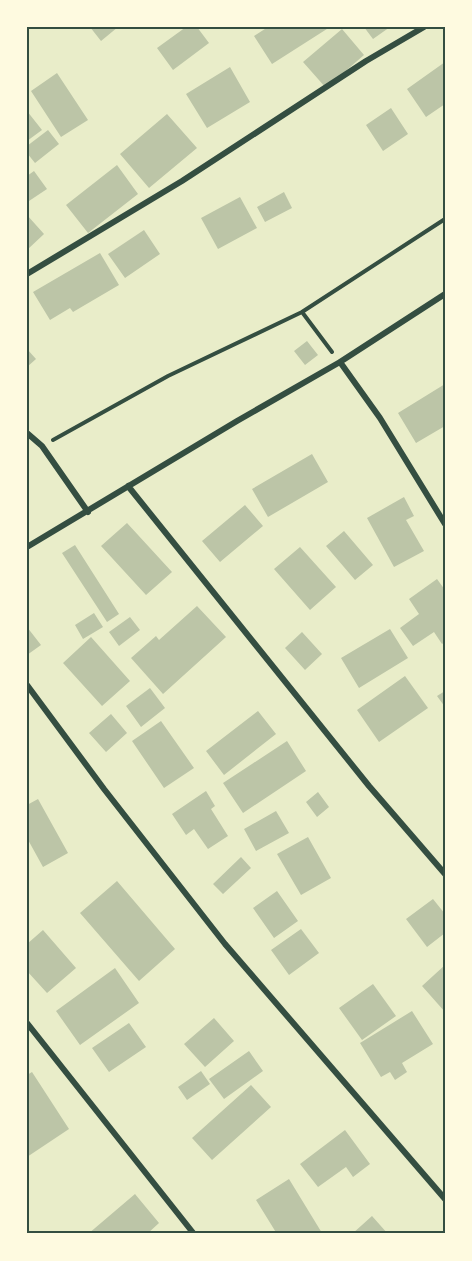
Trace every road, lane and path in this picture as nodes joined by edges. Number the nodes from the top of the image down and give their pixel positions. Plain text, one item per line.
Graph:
1 (424, 27) edge
2 (445, 219) edge
3 (27, 274) edge
4 (445, 294) edge
5 (302, 312) junction
6 (340, 362) junction
7 (27, 433) edge
8 (42, 446) junction
9 (128, 486) junction
10 (88, 512) junction
11 (445, 524) edge
12 (27, 547) edge
13 (27, 684) edge
14 (445, 874) edge
15 (27, 1023) edge
16 (445, 1199) edge
17 (194, 1234) edge

1 - 3 street
2 - 5 path
4 - 6 street
5 - 6 path
5 - 8 path
6 - 9 street
6 - 11 street
7 - 8 street
8 - 10 street
9 - 10 street
9 - 14 street
10 - 12 street
13 - 16 street
15 - 17 street

